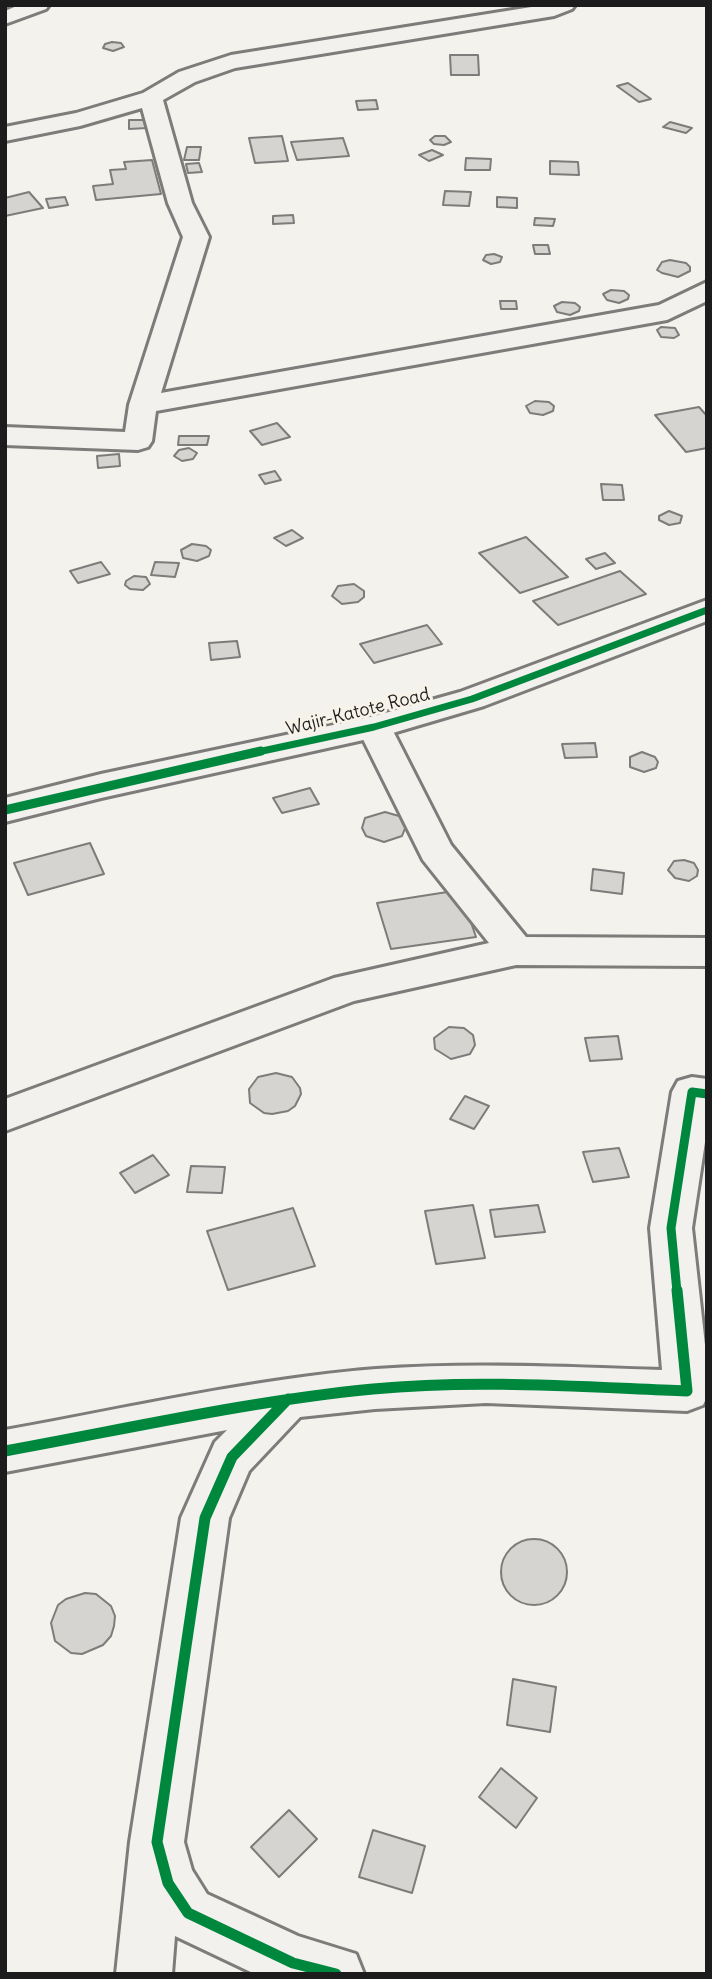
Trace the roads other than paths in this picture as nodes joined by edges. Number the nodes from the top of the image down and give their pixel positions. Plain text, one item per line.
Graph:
1 (39, 5) edge
2 (565, 5) edge
3 (5, 18) edge
4 (151, 98) junction
5 (5, 134) edge
6 (707, 290) edge
7 (143, 405) junction
8 (5, 436) edge
9 (707, 610) edge
10 (374, 727) junction
11 (5, 810) edge
12 (516, 951) junction
13 (707, 952) edge
14 (707, 1094) edge
15 (5, 1115) edge
16 (288, 1399) junction
17 (5, 1451) edge
18 (157, 1842) junction
19 (144, 1974) edge
20 (337, 1974) edge

1 - 3 street
2 - 4 street
4 - 5 street
4 - 7 street
6 - 7 street
7 - 8 street
9 - 10 street, Wajir-Katote Road
10 - 11 street, Wajir-Katote Road
10 - 12 street
12 - 13 street
12 - 15 street
14 - 16 street
16 - 17 street
16 - 18 street
18 - 19 street
18 - 20 street

